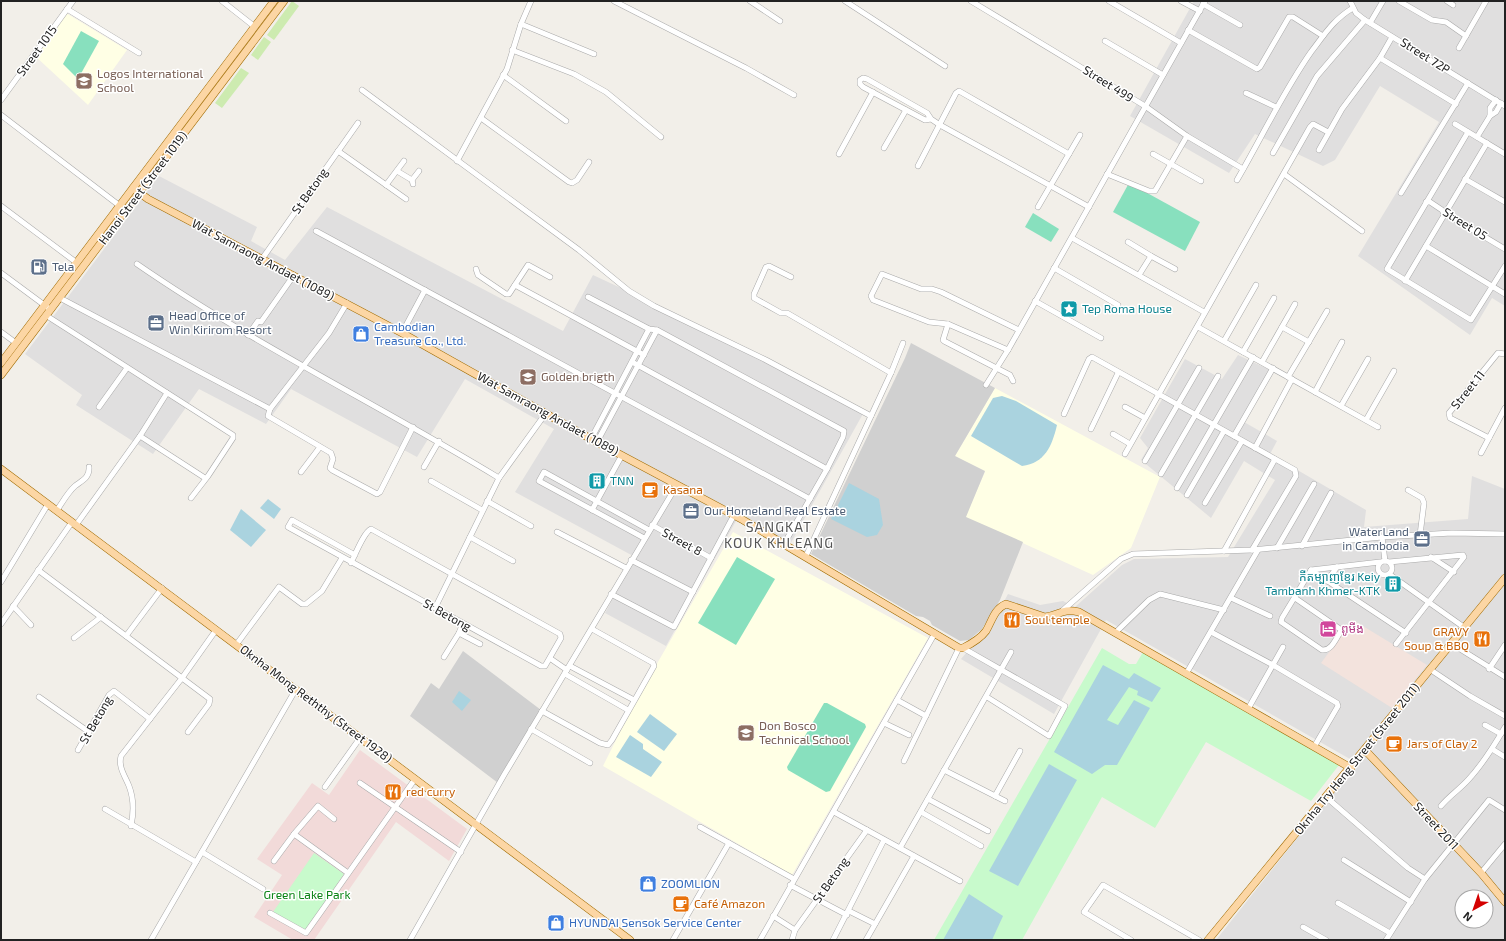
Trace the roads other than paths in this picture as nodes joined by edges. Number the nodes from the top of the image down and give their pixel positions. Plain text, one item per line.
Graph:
1 (73, 1) edge
2 (222, 1) edge
3 (274, 1) edge
4 (284, 1) edge
5 (531, 1) edge
6 (614, 1) edge
7 (750, 1) edge
8 (845, 1) edge
9 (971, 1) edge
10 (1109, 1) edge
11 (1181, 1) edge
12 (1350, 1) edge
13 (1383, 1) edge
14 (1399, 1) edge
15 (1447, 1) edge
16 (1486, 1) edge
17 (1204, 3) edge
18 (1453, 5) dead end
19 (1353, 8) junction
20 (67, 9) junction
21 (1200, 10) junction
22 (780, 21) dead end
23 (1367, 21) junction
24 (521, 24) junction
25 (1240, 25) dead end
26 (254, 27) junction
27 (1188, 30) junction
28 (1323, 36) junction
29 (1466, 36) junction
30 (1392, 37) junction
31 (1105, 41) dead end
32 (1181, 43) junction
33 (1459, 48) dead end
34 (512, 50) junction
35 (139, 53) dead end
36 (594, 54) dead end
37 (1380, 58) junction
38 (945, 66) dead end
39 (503, 75) junction
40 (1162, 75) junction
41 (1468, 83) junction
42 (362, 90) dead end
43 (873, 92) junction
44 (1246, 93) dead end
45 (794, 95) dead end
46 (1, 100) edge
47 (1496, 100) junction
48 (1503, 103) edge
49 (1456, 104) junction
50 (1145, 106) junction
51 (1276, 107) junction
52 (906, 110) junction
53 (1, 115) edge
54 (1490, 116) junction
55 (481, 118) junction
56 (931, 120) junction
57 (566, 121) dead end
58 (358, 123) dead end
59 (1455, 124) dead end
60 (940, 125) junction
61 (1328, 132) junction
62 (1468, 132) junction
63 (1080, 135) dead end
64 (661, 136) dead end
65 (1187, 136) junction
66 (1477, 137) junction
67 (1487, 143) junction
68 (884, 148) dead end
69 (1319, 150) dead end
70 (338, 151) junction
71 (1273, 153) dead end
72 (839, 154) dead end
73 (1069, 154) junction
74 (1153, 154) dead end
75 (1505, 154) edge
76 (404, 160) dead end
77 (457, 161) junction
78 (589, 162) dead end
79 (1171, 164) junction
80 (918, 166) dead end
81 (1243, 169) junction
82 (397, 171) junction
83 (419, 171) dead end
84 (1107, 174) junction
85 (1284, 174) junction
86 (1465, 179) junction
87 (1237, 180) dead end
88 (1201, 181) dead end
89 (386, 185) junction
90 (1051, 186) junction
91 (136, 191) junction
92 (1401, 193) dead end
93 (406, 199) dead end
94 (1505, 202) edge
95 (1427, 203) junction
96 (1, 206) edge
97 (120, 206) junction
98 (1038, 207) dead end
99 (1089, 207) junction
100 (1444, 213) junction
101 (316, 231) dead end
102 (1362, 231) dead end
103 (1072, 238) junction
104 (1128, 242) dead end
105 (1426, 246) junction
106 (1505, 249) edge
107 (1151, 256) junction
108 (262, 259) junction
109 (77, 263) junction
110 (137, 264) dead end
111 (1505, 266) edge
112 (1054, 268) junction
113 (476, 269) dead end
114 (1175, 269) dead end
115 (1, 273) edge
116 (294, 275) junction
117 (1139, 275) junction
118 (550, 277) dead end
119 (791, 277) dead end
120 (1405, 281) junction
121 (515, 285) junction
122 (1256, 285) dead end
123 (1493, 286) junction
124 (425, 290) junction
125 (1505, 294) edge
126 (588, 297) dead end
127 (60, 298) junction
128 (1274, 298) dead end
129 (1036, 301) junction
130 (347, 303) junction
131 (1118, 304) dead end
132 (1296, 304) dead end
133 (48, 310) junction
134 (1204, 312) junction
135 (1327, 312) dead end
136 (948, 324) junction
137 (1198, 327) junction
138 (1282, 327) junction
139 (649, 329) junction
140 (657, 330) junction
141 (1019, 330) junction
142 (1, 332) edge
143 (402, 333) junction
144 (248, 335) junction
145 (1100, 338) dead end
146 (1224, 341) junction
147 (903, 342) dead end
148 (1309, 342) junction
149 (1342, 342) dead end
150 (16, 343) junction
151 (1008, 350) junction
152 (637, 352) junction
153 (1243, 352) junction
154 (1505, 354) edge
155 (644, 355) junction
156 (1253, 357) junction
157 (1368, 359) dead end
158 (632, 362) junction
159 (1262, 362) junction
160 (1, 363) edge
161 (639, 365) junction
162 (302, 366) junction
163 (127, 368) junction
164 (1199, 368) dead end
165 (1273, 368) junction
166 (996, 369) junction
167 (1394, 371) dead end
168 (891, 373) junction
169 (1118, 373) junction
170 (1, 375) edge
171 (1218, 376) dead end
172 (1290, 378) junction
173 (1013, 381) dead end
174 (986, 385) dead end
175 (1315, 392) junction
176 (167, 393) junction
177 (615, 393) junction
178 (1158, 395) junction
179 (621, 397) junction
180 (1177, 405) junction
181 (1341, 406) junction
182 (99, 407) dead end
183 (1125, 407) dead end
184 (1505, 408) edge
185 (270, 409) junction
186 (546, 413) junction
187 (1064, 414) dead end
188 (1195, 415) junction
189 (871, 416) junction
190 (1145, 418) junction
191 (1366, 420) junction
192 (1214, 426) junction
193 (413, 427) junction
194 (1378, 427) dead end
195 (1091, 429) dead end
196 (1224, 431) junction
197 (1113, 434) dead end
198 (140, 436) junction
199 (1234, 436) junction
200 (1489, 438) junction
201 (594, 440) junction
202 (1242, 441) junction
203 (439, 442) junction
204 (1130, 444) junction
205 (320, 447) junction
206 (1255, 448) junction
207 (1481, 453) dead end
208 (1125, 454) dead end
209 (622, 455) junction
210 (1275, 459) junction
211 (1145, 460) dead end
212 (89, 467) dead end
213 (424, 467) dead end
214 (1, 469) edge
215 (827, 469) junction
216 (301, 472) dead end
217 (1161, 474) dead end
218 (205, 478) junction
219 (499, 478) junction
220 (431, 481) dead end
221 (1314, 484) dead end
222 (677, 485) junction
223 (1177, 488) dead end
224 (1408, 490) dead end
225 (1331, 493) dead end
226 (1187, 495) dead end
227 (191, 498) dead end
228 (810, 499) junction
229 (487, 501) junction
230 (597, 501) junction
231 (1205, 503) dead end
232 (48, 504) junction
233 (57, 510) junction
234 (482, 510) junction
235 (592, 510) junction
236 (734, 515) junction
237 (74, 523) junction
238 (531, 526) dead end
239 (651, 527) junction
240 (557, 532) dead end
241 (1505, 534) edge
242 (1420, 535) junction
243 (1382, 537) junction
244 (470, 538) junction
245 (644, 538) junction
246 (784, 544) junction
247 (1302, 546) junction
248 (1277, 548) junction
249 (1255, 550) junction
250 (1224, 551) junction
251 (355, 555) junction
252 (806, 556) junction
253 (1431, 557) junction
254 (342, 558) junction
255 (711, 558) junction
256 (631, 560) junction
257 (513, 561) dead end
258 (1384, 562) junction
259 (350, 563) junction
260 (1337, 567) junction
261 (626, 568) junction
262 (38, 570) junction
263 (1311, 570) junction
264 (1454, 572) junction
265 (452, 574) junction
266 (1389, 574) junction
267 (1505, 578) edge
268 (1327, 581) junction
269 (1, 582) edge
270 (162, 588) junction
271 (692, 592) junction
272 (611, 594) junction
273 (1231, 598) junction
274 (1295, 598) junction
275 (1430, 602) junction
276 (13, 606) junction
277 (435, 608) junction
278 (1224, 610) junction
279 (1062, 611) junction
280 (1270, 616) dead end
281 (101, 617) junction
282 (463, 623) junction
283 (1, 624) edge
284 (31, 626) dead end
285 (1465, 628) junction
286 (592, 629) junction
287 (216, 630) junction
288 (1211, 632) junction
289 (459, 633) junction
290 (935, 633) junction
291 (1115, 633) junction
292 (1406, 633) junction
293 (126, 636) junction
294 (74, 638) dead end
295 (480, 644) dead end
296 (1396, 644) dead end
297 (1452, 644) junction
298 (1505, 644) edge
299 (236, 645) junction
300 (961, 648) junction
301 (1284, 648) dead end
302 (1011, 652) dead end
303 (444, 658) dead end
304 (551, 659) junction
305 (1273, 665) junction
306 (1489, 668) junction
307 (1002, 669) junction
308 (568, 670) junction
309 (1431, 670) junction
310 (1186, 674) junction
311 (1505, 677) edge
312 (182, 678) junction
313 (296, 690) junction
314 (39, 697) dead end
315 (987, 697) junction
316 (634, 700) junction
317 (897, 700) junction
318 (1248, 709) junction
319 (628, 710) junction
320 (542, 711) junction
321 (926, 716) junction
322 (1505, 716) edge
323 (150, 719) junction
324 (884, 723) junction
325 (1486, 726) dead end
326 (1505, 727) edge
327 (532, 729) junction
328 (89, 732) junction
329 (188, 732) dead end
330 (1501, 734) junction
331 (909, 736) dead end
332 (360, 738) junction
333 (1314, 747) junction
334 (1492, 749) junction
335 (78, 750) dead end
336 (1365, 750) junction
337 (1020, 751) dead end
338 (1505, 756) edge
339 (904, 760) dead end
340 (590, 763) dead end
341 (1351, 768) junction
342 (944, 770) junction
343 (415, 779) junction
344 (360, 783) dead end
345 (325, 787) dead end
346 (995, 796) junction
347 (1326, 797) junction
348 (928, 799) junction
349 (1005, 801) dead end
350 (1441, 806) dead end
351 (396, 807) junction
352 (105, 809) dead end
353 (1505, 810) edge
354 (834, 812) junction
355 (921, 812) junction
356 (334, 819) dead end
357 (476, 824) junction
358 (131, 826) junction
359 (700, 827) dead end
360 (867, 830) junction
361 (988, 832) dead end
362 (294, 834) junction
363 (884, 840) junction
364 (729, 842) junction
365 (1452, 844) junction
366 (1505, 844) edge
367 (981, 846) dead end
368 (900, 848) junction
369 (202, 852) junction
370 (460, 852) junction
371 (914, 856) junction
372 (1344, 860) dead end
373 (274, 861) dead end
374 (196, 862) junction
375 (348, 873) junction
376 (1481, 873) junction
377 (794, 879) junction
378 (1425, 879) junction
379 (960, 881) dead end
380 (790, 885) junction
381 (263, 889) dead end
382 (817, 899) junction
383 (1411, 902) junction
384 (1505, 902) edge
385 (1338, 903) dead end
386 (270, 913) dead end
387 (848, 913) junction
388 (773, 916) junction
389 (875, 924) junction
390 (1303, 927) dead end
391 (795, 930) junction
392 (1390, 933) junction
393 (151, 940) edge
394 (410, 940) edge
395 (630, 940) edge
396 (674, 940) edge
397 (760, 940) edge
398 (792, 940) edge
399 (833, 940) edge
400 (866, 940) edge
401 (1131, 940) edge
402 (1199, 940) edge
403 (1208, 940) edge
404 (1326, 940) edge
405 (1386, 940) edge

1 - 20 street, Street 1015
2 - 26 street
3 - 26 main road, Hanoi Street (Street 1019)
4 - 91 main road, Hanoi Street (Street 1019)
5 - 24 street
6 - 45 street
7 - 22 street
8 - 38 street
9 - 50 street, Street 499
10 - 32 street
11 - 21 street
12 - 19 street, Street 72P
13 - 23 street
14 - 29 street
15 - 18 street
16 - 29 street
17 - 21 street
17 - 25 street
19 - 23 street, Street 72P
19 - 28 street
20 - 35 street
20 - 46 street, Street 1015
21 - 27 street
23 - 30 street, Street 72P
23 - 71 street
24 - 34 street
24 - 36 street
26 - 91 main road, Hanoi Street (Street 1019)
27 - 28 street
27 - 32 street
28 - 51 street
29 - 33 street
30 - 37 street
30 - 41 street, Street 72P
31 - 40 street
32 - 40 street
34 - 39 street
34 - 64 street
37 - 49 street
37 - 61 street
39 - 55 street
39 - 57 street
40 - 50 street
41 - 47 street, Street 72P
41 - 49 street
42 - 77 street
43 - 52 street
43 - 56 street
43 - 72 street
44 - 51 street
47 - 48 street, Street 72P
47 - 54 street
48 - 54 street
49 - 92 street
50 - 65 street, Street 499
50 - 84 street
51 - 81 street
52 - 56 street
52 - 68 street
53 - 97 street
54 - 66 street
55 - 77 street
55 - 78 street
56 - 60 street
58 - 70 street, St Betong
59 - 62 street
60 - 73 street
60 - 80 street
60 - 90 street
61 - 69 street
61 - 85 street
62 - 66 street
62 - 95 street
63 - 73 street
65 - 79 street
65 - 81 street, Street 499
66 - 67 street
67 - 75 street
67 - 86 street
70 - 89 street
70 - 108 street, St Betong
73 - 90 street
74 - 79 street
76 - 82 street
77 - 189 street
79 - 84 street
79 - 88 street
81 - 87 street
82 - 83 street
82 - 89 street
84 - 99 street
85 - 102 street
85 - 134 street
86 - 94 street
86 - 100 street
89 - 93 street
90 - 98 street
90 - 99 street
91 - 97 main road, Hanoi Street (Street 1019)
91 - 108 main road, Wat Samraong Andaet (1089)
91 - 127 main road, Hanoi Street (Street 1019)
95 - 100 street, Street 05
95 - 120 street
96 - 109 street
97 - 109 main road, Hanoi Street (Street 1019)
99 - 103 street
100 - 105 street
100 - 106 street, Street 05
101 - 124 street
103 - 112 street
103 - 117 street
104 - 107 street
105 - 120 street
105 - 123 street
107 - 114 street
107 - 117 street
108 - 116 main road, Wat Samraong Andaet (1089)
109 - 133 main road, Hanoi Street (Street 1019)
110 - 144 street
111 - 123 street
112 - 129 street
112 - 131 street
113 - 121 street
115 - 133 street
116 - 130 main road, Wat Samraong Andaet (1089)
116 - 144 street
117 - 134 street
118 - 121 street
119 - 168 street
120 - 123 street
121 - 152 street
122 - 146 street
123 - 125 street
124 - 143 street
124 - 177 street
126 - 139 street
127 - 133 main road, Hanoi Street (Street 1019)
127 - 185 street
128 - 153 street
129 - 141 street
129 - 145 street
130 - 143 main road, Wat Samraong Andaet (1089)
130 - 162 street
132 - 138 street
133 - 150 main road, Hanoi Street (Street 1019)
133 - 163 street
133 - 170 main road, Hanoi Street (Street 1019)
134 - 137 street
135 - 148 street
136 - 141 street
136 - 151 street
136 - 166 street
137 - 146 street
137 - 178 street
138 - 148 street
138 - 159 street
139 - 140 street
139 - 152 street
140 - 155 street
140 - 215 street
141 - 151 street
142 - 150 street
143 - 186 main road, Wat Samraong Andaet (1089)
144 - 162 street
146 - 153 street
147 - 168 street
148 - 172 street
149 - 175 street
150 - 160 main road, Hanoi Street (Street 1019)
151 - 166 street
152 - 155 street
152 - 158 street
153 - 156 street
154 - 200 street, Street 11
155 - 161 street
156 - 159 street
156 - 192 street
157 - 181 street
158 - 161 street
158 - 177 street
159 - 165 street
161 - 179 street
161 - 215 street
162 - 185 street
162 - 193 street
163 - 176 street
163 - 182 street
164 - 180 street
165 - 172 street
165 - 199 street
166 - 173 street
166 - 174 street
167 - 191 street
168 - 189 street
169 - 178 street
169 - 187 street
169 - 195 street
171 - 188 street
172 - 175 street
172 - 206 street
175 - 181 street
176 - 198 street
176 - 218 street
177 - 179 street
177 - 201 street
178 - 180 street
178 - 190 street
179 - 201 street
179 - 228 street
180 - 188 street
180 - 211 street
181 - 191 street
183 - 190 street
184 - 200 street
185 - 205 street
186 - 201 main road, Wat Samraong Andaet (1089)
186 - 219 street
188 - 192 street
188 - 217 street
189 - 252 street
190 - 204 street
191 - 194 street
192 - 196 street
192 - 223 street
193 - 203 street
193 - 205 street
196 - 199 street
196 - 226 street
197 - 204 street
198 - 218 street
198 - 237 street
199 - 202 street
200 - 207 street
201 - 209 main road, Wat Samraong Andaet (1089)
202 - 206 street
202 - 231 street
203 - 213 street
203 - 219 street
204 - 208 street
205 - 216 street
206 - 210 street
209 - 222 main road, Wat Samraong Andaet (1089)
209 - 230 street
210 - 249 street
210 - 250 street
212 - 233 street
214 - 232 main road, Oknha Mong Reththy (Street 1928)
215 - 228 street
218 - 227 street
219 - 229 street
220 - 234 street
221 - 248 street
222 - 236 main road, Wat Samraong Andaet (1089)
222 - 239 street
224 - 242 street
225 - 247 street
228 - 246 street
229 - 234 street
229 - 238 street
230 - 235 street
230 - 235 street, Street 8
230 - 239 street, Street 8
232 - 233 main road, Oknha Mong Reththy (Street 1928)
232 - 269 street
233 - 237 main road, Oknha Mong Reththy (Street 1928)
234 - 244 street
235 - 245 street
236 - 246 main road, Wat Samraong Andaet (1089)
236 - 255 street
237 - 262 street
237 - 270 main road, Oknha Mong Reththy (Street 1928)
239 - 245 street
239 - 255 street, Street 8
240 - 261 street
241 - 242 street
242 - 243 street
243 - 247 street
243 - 258 street
244 - 257 street
244 - 265 street
245 - 256 street
246 - 252 main road, Wat Samraong Andaet (1089)
247 - 248 street
248 - 249 street
249 - 250 street
249 - 273 street
250 - 279 street
251 - 254 street, St Betong
251 - 259 street
251 - 265 street
252 - 290 main road, Wat Samraong Andaet (1089)
253 - 258 street
253 - 264 street
253 - 264 street
254 - 259 street, St Betong
254 - 299 street
255 - 271 street
256 - 261 street
256 - 271 street
258 - 260 street
258 - 266 street
258 - 266 street
259 - 277 street, St Betong
260 - 263 street
260 - 268 street
261 - 272 street
262 - 276 street
262 - 281 street
263 - 268 street
263 - 274 street
264 - 275 street
265 - 277 street
265 - 304 street
266 - 275 street
267 - 285 main road, Oknha Try Heng Street (Street 2011)
268 - 292 street
270 - 287 main road, Oknha Mong Reththy (Street 1928)
270 - 293 street
271 - 272 street
272 - 286 street
273 - 278 street
273 - 280 street
274 - 274 street
275 - 285 street
275 - 292 street
276 - 283 street
276 - 284 street
277 - 282 street, St Betong
278 - 288 street
278 - 291 street
279 - 291 main road
279 - 300 main road
281 - 293 street
281 - 294 street
282 - 289 street
282 - 304 street, St Betong
285 - 297 main road, Oknha Try Heng Street (Street 2011)
286 - 308 street
286 - 316 street
287 - 299 main road, Oknha Mong Reththy (Street 1928)
287 - 312 street
288 - 305 street
288 - 310 street
289 - 295 street
289 - 303 street
290 - 300 main road, Wat Samraong Andaet (1089)
290 - 317 street
291 - 310 main road
292 - 296 street
293 - 312 street
297 - 306 street
297 - 309 main road, Oknha Try Heng Street (Street 2011)
298 - 306 street
299 - 313 main road, Oknha Mong Reththy (Street 1928)
300 - 307 street
300 - 321 street
301 - 305 street
302 - 307 street
304 - 308 street
305 - 318 street
305 - 333 street
306 - 311 street
307 - 315 street
307 - 315 street
308 - 316 street
308 - 319 street
308 - 320 street
309 - 322 street
309 - 336 main road, Oknha Try Heng Street (Street 2011)
310 - 318 main road
312 - 323 street
312 - 329 street
313 - 332 main road, Oknha Mong Reththy (Street 1928)
313 - 369 street
314 - 328 street
315 - 342 street
316 - 319 street
317 - 321 street
317 - 324 street
318 - 333 main road
319 - 320 street
320 - 327 street
321 - 339 street
323 - 328 street, St Betong
323 - 358 street
324 - 331 street
324 - 354 street
325 - 330 street
326 - 330 street
327 - 340 street
327 - 357 street
328 - 335 street, St Betong
330 - 334 street
332 - 343 main road, Oknha Mong Reththy (Street 1928)
332 - 345 street
333 - 341 main road
334 - 338 street
334 - 350 street
336 - 341 main road, Oknha Try Heng Street (Street 2011)
336 - 365 main road, Street 2011
337 - 346 street
341 - 347 main road, Oknha Try Heng Street (Street 2011)
342 - 346 street
342 - 348 street
343 - 351 street
343 - 357 main road, Oknha Mong Reththy (Street 1928)
344 - 351 street
346 - 349 street
347 - 378 street
347 - 403 main road, Oknha Try Heng Street (Street 2011)
348 - 355 street
348 - 361 street
351 - 370 street
351 - 375 street
352 - 358 street
353 - 365 street
354 - 360 street
354 - 377 street
355 - 367 street
355 - 368 street
356 - 362 street
357 - 370 street
357 - 395 main road, Oknha Mong Reththy (Street 1928)
358 - 374 street
359 - 364 street
360 - 363 street
360 - 382 street, St Betong
362 - 373 street
362 - 375 street
363 - 368 street
363 - 387 street
364 - 377 street
364 - 396 street
365 - 376 main road, Street 2011
365 - 378 street
366 - 376 street
368 - 371 street
369 - 374 street
369 - 381 street
370 - 394 street
371 - 379 street
371 - 389 street
372 - 383 street
374 - 393 street
375 - 386 street
376 - 384 main road, Street 2011
377 - 380 street
378 - 383 street
380 - 382 street
380 - 388 street
382 - 387 street
382 - 391 street, St Betong
383 - 392 street
385 - 392 street
387 - 389 street
387 - 399 street
388 - 391 street
388 - 397 street
389 - 400 street
390 - 404 street
391 - 398 street, St Betong
392 - 405 street
401 - 402 street

